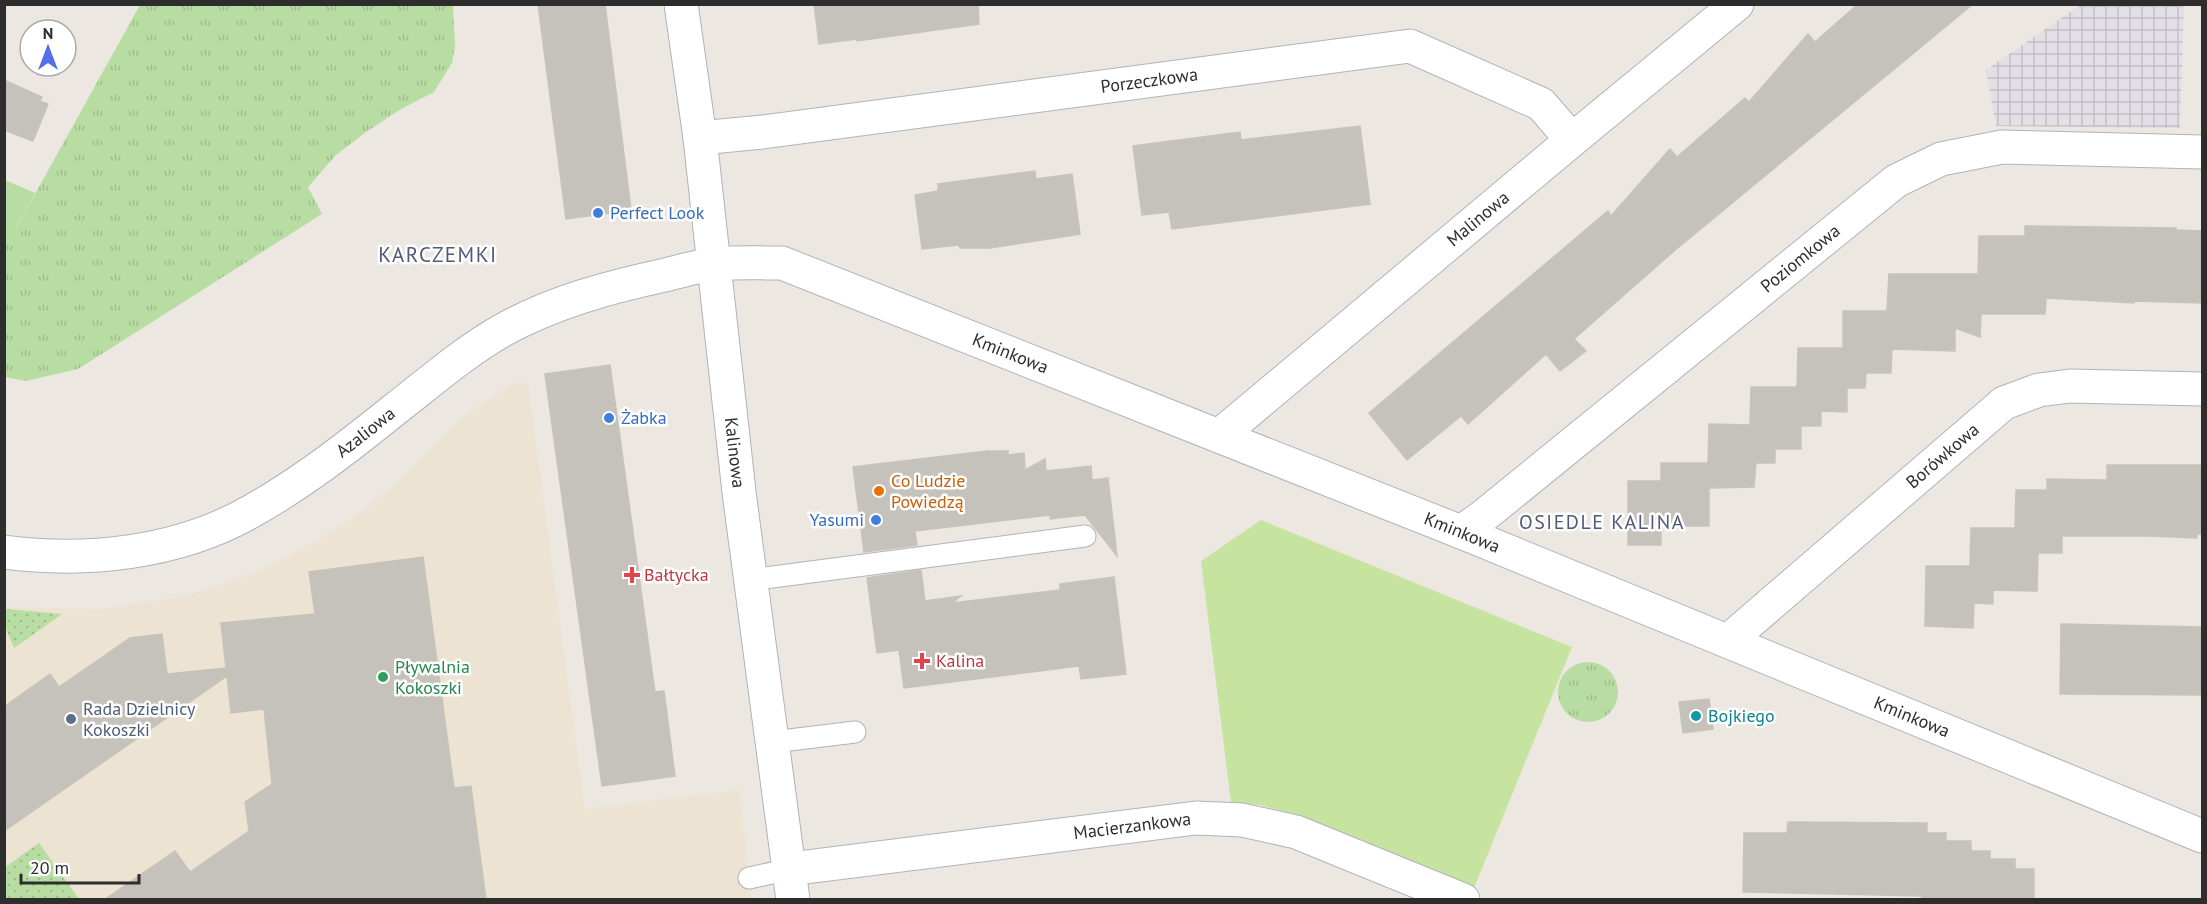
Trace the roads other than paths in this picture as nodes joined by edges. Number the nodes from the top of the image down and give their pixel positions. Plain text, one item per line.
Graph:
1 (681, 4) edge
2 (1737, 4) edge
3 (700, 138) junction
4 (1572, 140) junction
5 (2202, 152) edge
6 (714, 264) junction
7 (2202, 389) edge
8 (1219, 436) junction
9 (1461, 532) junction
10 (1085, 536) dead end
11 (4, 552) edge
12 (750, 580) junction
13 (1729, 640) junction
14 (855, 732) dead end
15 (773, 742) junction
16 (2202, 836) edge
17 (749, 878) dead end
18 (791, 884) edge
19 (1463, 900) edge

1 - 3 street, Kalinowa
2 - 4 street, Malinowa
3 - 4 street, Porzeczkowa
3 - 6 street, Kalinowa
4 - 8 street, Malinowa
5 - 9 street, Poziomkowa
6 - 8 street, Kminkowa
6 - 11 street, Azaliowa
6 - 12 street, Kalinowa
7 - 13 street, Borówkowa
8 - 9 street, Kminkowa
9 - 13 street, Kminkowa
10 - 12 lane
12 - 15 street, Kalinowa
13 - 16 street, Kminkowa
14 - 15 lane
15 - 18 street, Kalinowa
17 - 18 lane
18 - 19 street, Macierzankowa

